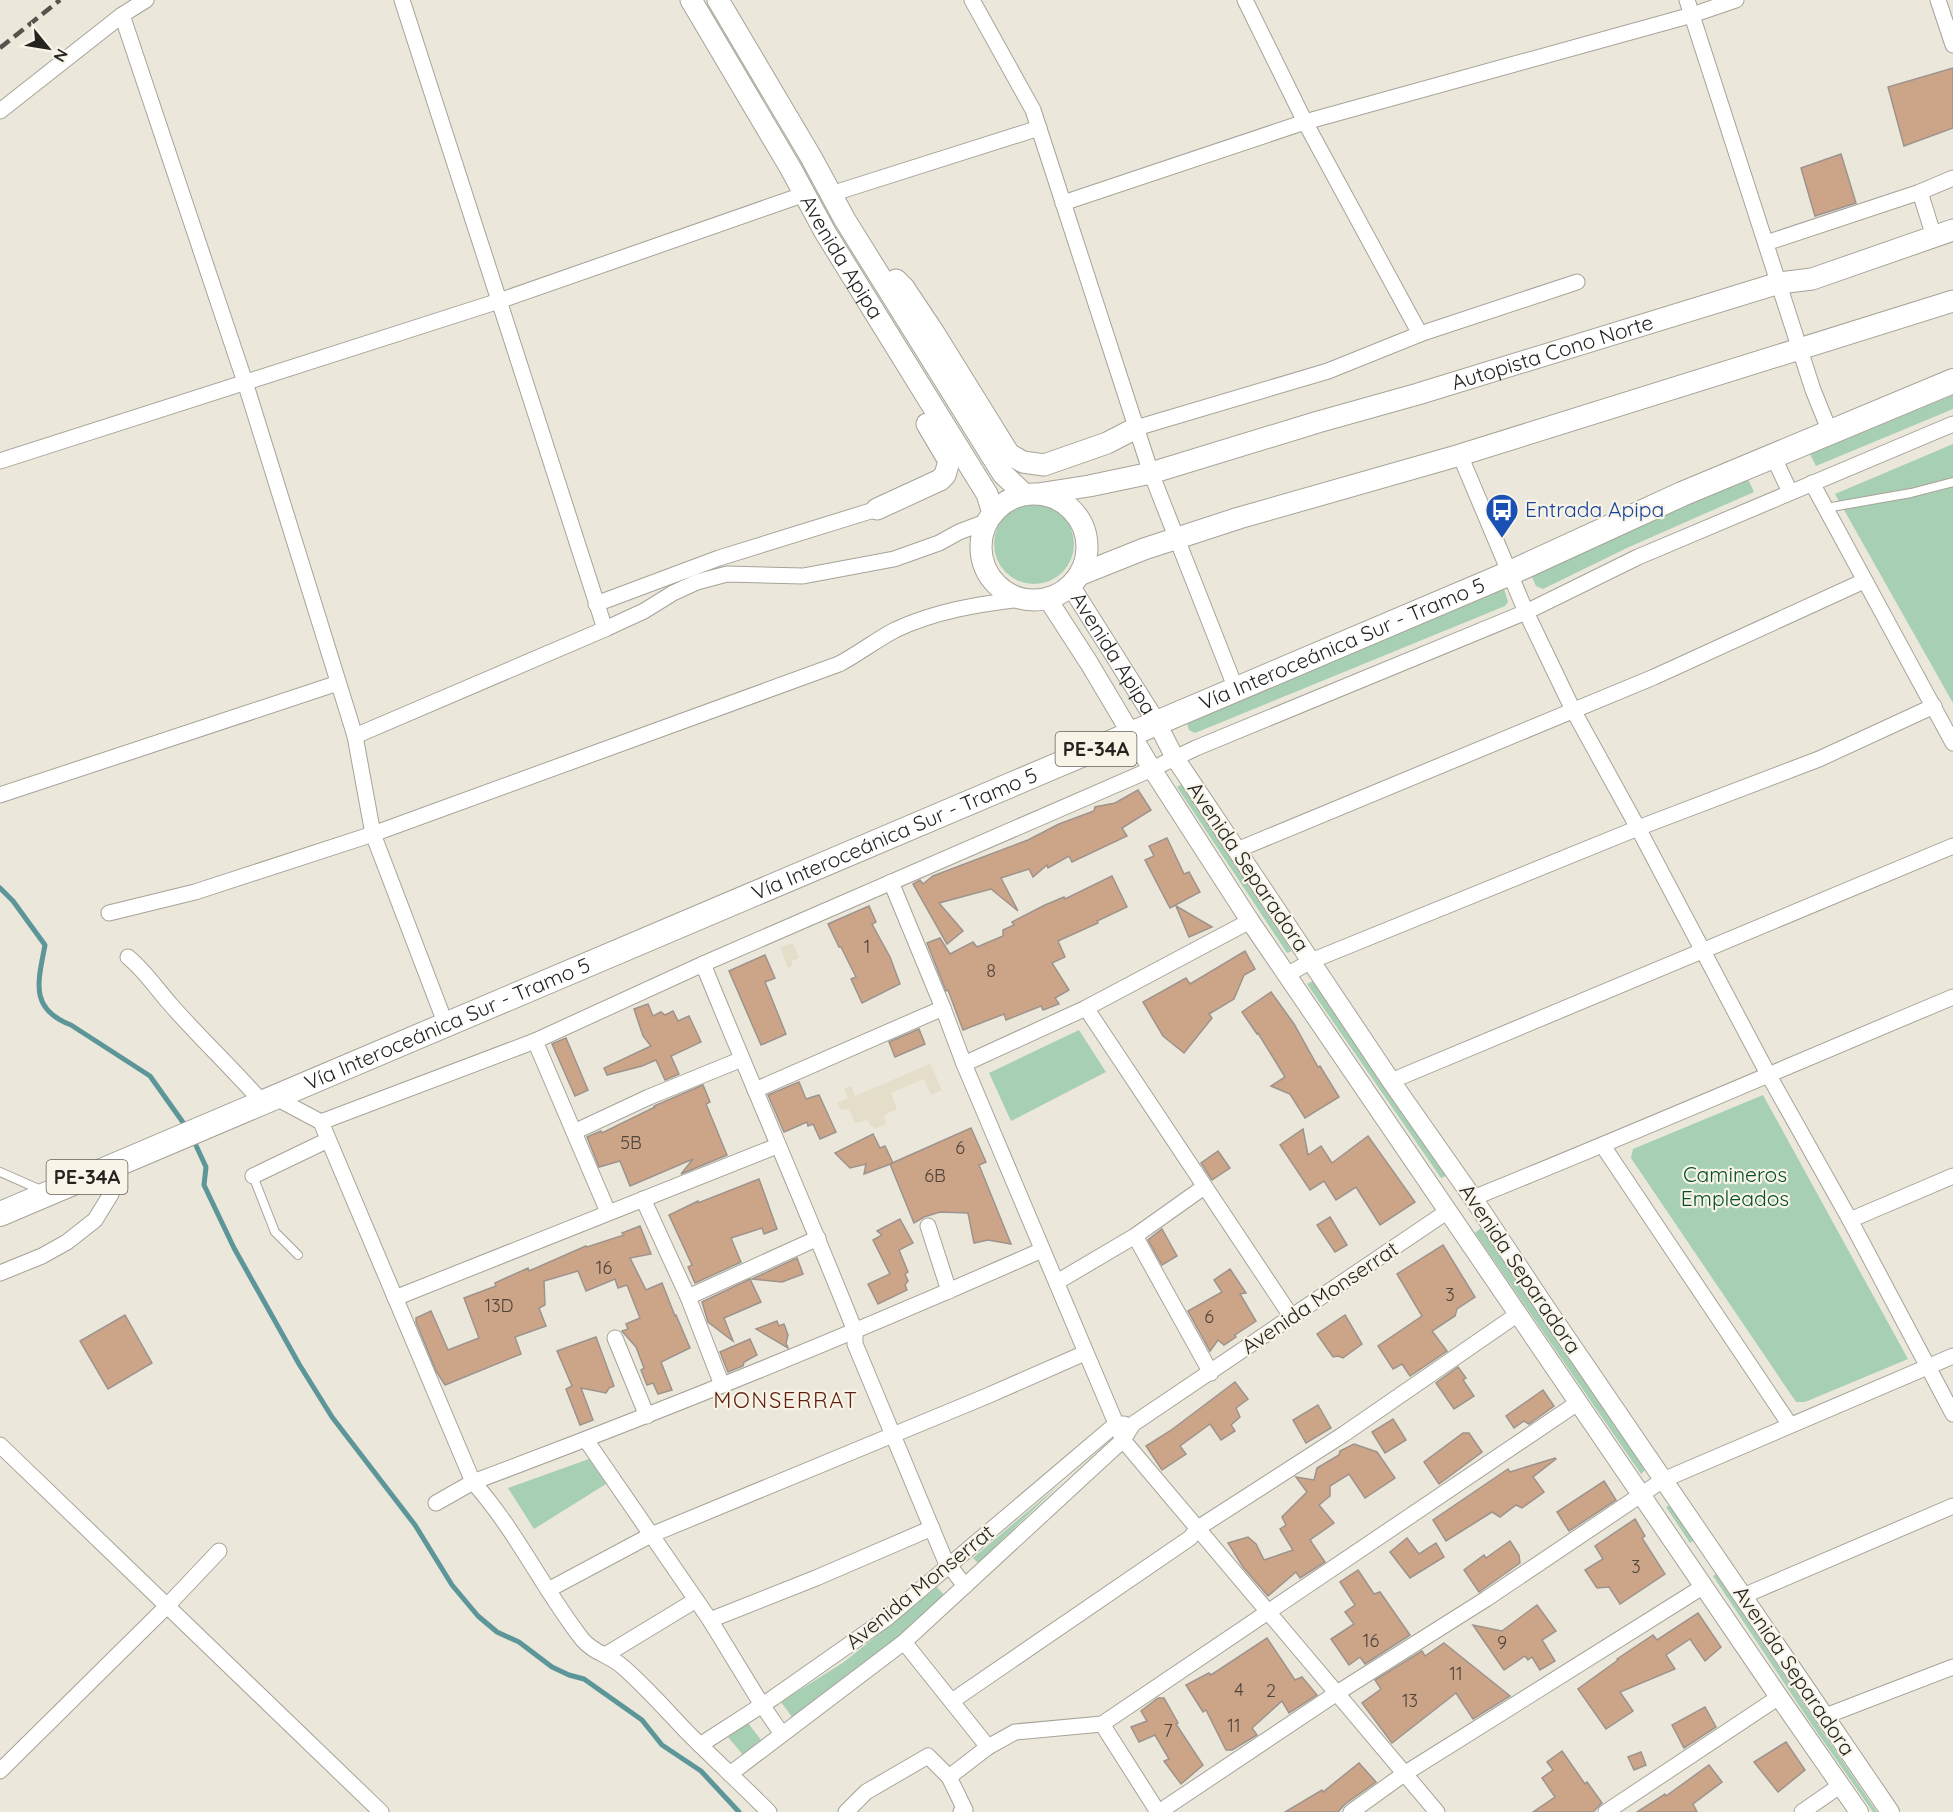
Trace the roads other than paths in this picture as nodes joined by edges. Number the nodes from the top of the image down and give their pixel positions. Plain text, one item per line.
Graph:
1 (146, 0) edge
2 (402, 0) edge
3 (691, 0) edge
4 (718, 0) edge
5 (972, 0) edge
6 (1245, 0) edge
7 (1736, 0) edge
8 (1938, 0) edge
9 (1690, 7) edge
10 (122, 15) junction
11 (1953, 45) edge
12 (0, 111) edge
13 (1305, 122) junction
14 (1040, 128) junction
15 (1953, 178) edge
16 (1920, 192) junction
17 (805, 194) junction
18 (831, 194) junction
19 (1063, 203) junction
20 (1944, 233) edge
21 (857, 239) junction
22 (831, 242) junction
23 (1766, 243) junction
24 (1577, 282) dead end
25 (1779, 283) junction
26 (499, 301) junction
27 (1953, 301) edge
28 (1420, 334) junction
29 (1800, 349) junction
30 (1953, 381) edge
31 (245, 382) junction
32 (1953, 424) edge
33 (1136, 428) junction
34 (1830, 432) junction
35 (1460, 455) junction
36 (1773, 456) junction
37 (0, 461) edge
38 (1150, 473) junction
39 (1953, 482) edge
40 (1812, 483) junction
41 (1790, 492) junction
42 (1031, 494) junction
43 (1826, 508) junction
44 (878, 509) joint
45 (990, 517) junction
46 (1176, 539) junction
47 (1510, 573) junction
48 (1074, 580) junction
49 (1864, 581) junction
50 (1047, 598) junction
51 (1022, 599) junction
52 (596, 604) junction
53 (1526, 612) junction
54 (605, 629) junction
55 (338, 683) junction
56 (1236, 689) junction
57 (1934, 706) junction
58 (1573, 710) junction
59 (1157, 723) junction
60 (1131, 735) junction
61 (355, 736) junction
62 (1953, 743) edge
63 (1175, 758) junction
64 (1152, 769) junction
65 (0, 795) edge
66 (1638, 828) junction
67 (373, 834) junction
68 (1953, 846) edge
69 (1237, 850) junction
70 (891, 882) junction
71 (109, 913) dead end
72 (1250, 921) junction
73 (1702, 950) junction
74 (128, 957) dead end
75 (1311, 961) junction
76 (703, 964) junction
77 (1287, 975) junction
78 (1953, 997) edge
79 (943, 1008) junction
80 (1086, 1008) junction
81 (446, 1025) junction
82 (535, 1041) junction
83 (742, 1059) junction
84 (964, 1064) junction
85 (1768, 1074) junction
86 (1391, 1081) junction
87 (755, 1090) junction
88 (268, 1100) junction
89 (321, 1122) junction
90 (574, 1132) junction
91 (328, 1140) junction
92 (777, 1146) junction
93 (1603, 1146) junction
94 (120, 1164) junction
95 (0, 1172) edge
96 (253, 1176) joint
97 (1953, 1176) edge
98 (1204, 1187) junction
99 (48, 1193) junction
100 (1473, 1198) junction
101 (643, 1199) junction
102 (1448, 1211) junction
103 (608, 1212) junction
104 (0, 1214) edge
105 (1850, 1220) junction
106 (928, 1226) dead end
107 (1135, 1236) junction
108 (818, 1238) junction
109 (1042, 1250) junction
110 (298, 1255) dead end
111 (0, 1273) edge
112 (1057, 1282) junction
113 (949, 1291) junction
114 (688, 1297) junction
115 (396, 1298) junction
116 (1518, 1314) junction
117 (1291, 1316) junction
118 (855, 1331) junction
119 (615, 1338) dead end
120 (1085, 1353) junction
121 (1953, 1356) edge
122 (1928, 1367) junction
123 (1211, 1372) junction
124 (722, 1385) junction
125 (1579, 1402) junction
126 (1953, 1414) edge
127 (647, 1416) junction
128 (1116, 1424) junction
129 (1133, 1424) junction
130 (1790, 1425) junction
131 (893, 1434) junction
132 (586, 1440) junction
133 (1123, 1440) junction
134 (0, 1445) edge
135 (1663, 1480) junction
136 (473, 1482) junction
137 (1642, 1494) junction
138 (436, 1503) dead end
139 (1953, 1506) edge
140 (932, 1528) junction
141 (1198, 1528) junction
142 (651, 1535) junction
143 (219, 1551) dead end
144 (949, 1566) junction
145 (965, 1586) junction
146 (1704, 1586) junction
147 (548, 1590) junction
148 (1743, 1596) junction
149 (696, 1600) junction
150 (167, 1606) junction
151 (1269, 1611) junction
152 (710, 1620) junction
153 (904, 1642) junction
154 (607, 1654) junction
155 (1953, 1667) edge
156 (1337, 1694) junction
157 (1779, 1697) junction
158 (952, 1701) junction
159 (762, 1705) junction
160 (1824, 1716) junction
161 (1102, 1724) junction
162 (782, 1734) junction
163 (700, 1745) junction
164 (988, 1748) junction
165 (0, 1771) edge
166 (730, 1774) junction
167 (1404, 1774) junction
168 (950, 1777) junction
169 (1840, 1785) junction
170 (381, 1812) edge
171 (769, 1812) edge
172 (846, 1812) edge
173 (961, 1812) edge
174 (1159, 1812) edge
175 (1351, 1812) edge
176 (1437, 1812) edge
177 (1606, 1812) edge
178 (1802, 1812) edge
179 (1859, 1812) edge
180 (1890, 1812) edge

1 - 10 street
2 - 26 street
3 - 17 main road, Avenida Apipa
4 - 18 main road, Avenida Apipa
5 - 14 street
6 - 13 street
7 - 9 street
8 - 11 street
9 - 13 street
9 - 23 street
10 - 12 street
10 - 31 street
13 - 19 street
13 - 28 street
14 - 18 street
14 - 19 street
15 - 16 street
16 - 20 street
16 - 23 street
17 - 22 main road, Avenida Apipa
17 - 26 street
18 - 21 main road, Avenida Apipa
19 - 33 street
20 - 25 main road, Autopista Cono Norte
21 - 33 main road
21 - 42 main road, Avenida Apipa
22 - 44 main road
22 - 45 main road, Avenida Apipa
23 - 25 street
24 - 28 street
25 - 29 street
25 - 38 main road, Autopista Cono Norte
26 - 31 street
26 - 52 street
27 - 29 main road
28 - 33 street
29 - 34 street
29 - 35 main road
30 - 34 highway, Vía Interoceánica Sur - Tramo 5 / PE-34A
31 - 37 street
31 - 55 street
32 - 40 street
33 - 38 street
34 - 36 highway, Vía Interoceánica Sur - Tramo 5 / PE-34A
35 - 46 main road
35 - 47 street
36 - 41 street
36 - 47 highway, Vía Interoceánica Sur - Tramo 5 / PE-34A
38 - 42 main road, Autopista Cono Norte
38 - 46 street
39 - 43 lane
40 - 41 street
40 - 43 street
41 - 53 street
42 - 45 main road
42 - 48 main road
43 - 49 street
44 - 52 street
45 - 51 main road
45 - 54 street
46 - 48 main road
46 - 56 street
47 - 53 street
47 - 56 highway, Vía Interoceánica Sur - Tramo 5 / PE-34A
48 - 50 main road
48 - 59 street, Avenida Apipa
49 - 57 street
49 - 58 street
50 - 51 main road
50 - 60 street, Avenida Apipa
51 - 67 street
52 - 54 street
53 - 58 street
53 - 63 street
54 - 61 street
55 - 61 street
55 - 65 street
56 - 59 highway, Vía Interoceánica Sur - Tramo 5 / PE-34A
57 - 62 street
57 - 66 street
58 - 66 street
58 - 69 street
59 - 60 highway, Vía Interoceánica Sur - Tramo 5 / PE-34A
59 - 63 street, Avenida Separadora
60 - 64 street, Avenida Separadora
60 - 81 highway, Vía Interoceánica Sur - Tramo 5 / PE-34A
61 - 67 street
63 - 64 street
63 - 69 street, Avenida Separadora
64 - 70 street
64 - 72 street, Avenida Separadora
66 - 73 street
66 - 75 street
67 - 71 street
67 - 81 street
68 - 73 street
69 - 75 street, Avenida Separadora
70 - 76 street
70 - 79 street
72 - 77 street, Avenida Separadora
72 - 80 street
73 - 85 street
73 - 86 street
74 - 88 street
75 - 77 street
75 - 86 street, Avenida Separadora
76 - 82 street
76 - 83 street
77 - 102 street, Avenida Separadora
78 - 85 street
79 - 84 street
79 - 87 street
80 - 84 street
80 - 98 street
81 - 88 highway, Vía Interoceánica Sur - Tramo 5 / PE-34A
82 - 89 street
82 - 90 street
83 - 87 street
83 - 90 street
84 - 109 street
85 - 93 street
85 - 105 street
86 - 100 street, Avenida Separadora
87 - 92 street
88 - 89 street
88 - 94 highway, Vía Interoceánica Sur - Tramo 5 / PE-34A
89 - 91 street
90 - 103 street
91 - 96 street
91 - 115 street
92 - 101 street
92 - 108 street
93 - 100 street
93 - 130 street
94 - 99 highway, Vía Interoceánica Sur - Tramo 5 / PE-34A
94 - 111 street
95 - 99 lane
96 - 110 lane
97 - 105 street
98 - 107 street
98 - 117 street
99 - 104 highway, Vía Interoceánica Sur - Tramo 5 / PE-34A
100 - 135 street, Avenida Separadora
101 - 103 street
101 - 114 street
102 - 116 street, Avenida Separadora
102 - 117 street, Avenida Monserrat
103 - 115 street
105 - 122 street
106 - 113 street
107 - 112 street
107 - 123 street
108 - 114 street
108 - 118 street
109 - 112 street
109 - 113 street
112 - 120 street
113 - 118 street
114 - 124 street
115 - 136 street
116 - 125 street, Avenida Separadora
116 - 141 street
117 - 123 street, Avenida Monserrat
118 - 124 street
118 - 131 street
119 - 127 street
120 - 128 street
120 - 131 street
121 - 122 street
122 - 126 street
122 - 130 street
123 - 129 street, Avenida Monserrat
124 - 127 street
125 - 137 street, Avenida Separadora
125 - 151 street
127 - 132 street
128 - 129 street
128 - 133 street
128 - 144 street, Avenida Monserrat
129 - 133 street, Avenida Monserrat
130 - 135 street
131 - 140 street
131 - 142 street
132 - 136 street
132 - 142 street
133 - 141 street
133 - 145 street, Avenida Monserrat
134 - 150 street
135 - 137 street
135 - 148 street, Avenida Separadora
136 - 138 street
136 - 147 street
137 - 146 street, Avenida Separadora
137 - 156 street
139 - 148 street
140 - 144 street
140 - 152 street
141 - 151 street
141 - 158 street
142 - 147 street
142 - 149 street
143 - 150 street
144 - 145 street
144 - 159 street, Avenida Monserrat
145 - 153 street, Avenida Monserrat
146 - 157 street, Avenida Separadora
146 - 167 street
147 - 154 street
148 - 160 street, Avenida Separadora
149 - 152 street
149 - 154 street
150 - 165 street
150 - 170 street
151 - 156 street
151 - 161 street
152 - 159 street
153 - 158 street
153 - 162 street, Avenida Monserrat
154 - 163 street
155 - 160 street
156 - 167 street
156 - 174 street
157 - 169 street, Avenida Separadora
157 - 177 street
158 - 164 street
159 - 162 street
159 - 163 street, Avenida Monserrat
160 - 180 street, Avenida Separadora
161 - 164 street
161 - 174 street
162 - 166 street, Avenida Monserrat
163 - 166 street
164 - 168 street
166 - 171 street
167 - 175 street
167 - 176 street
168 - 172 street
168 - 173 street
169 - 178 street
169 - 179 street, Avenida Separadora

